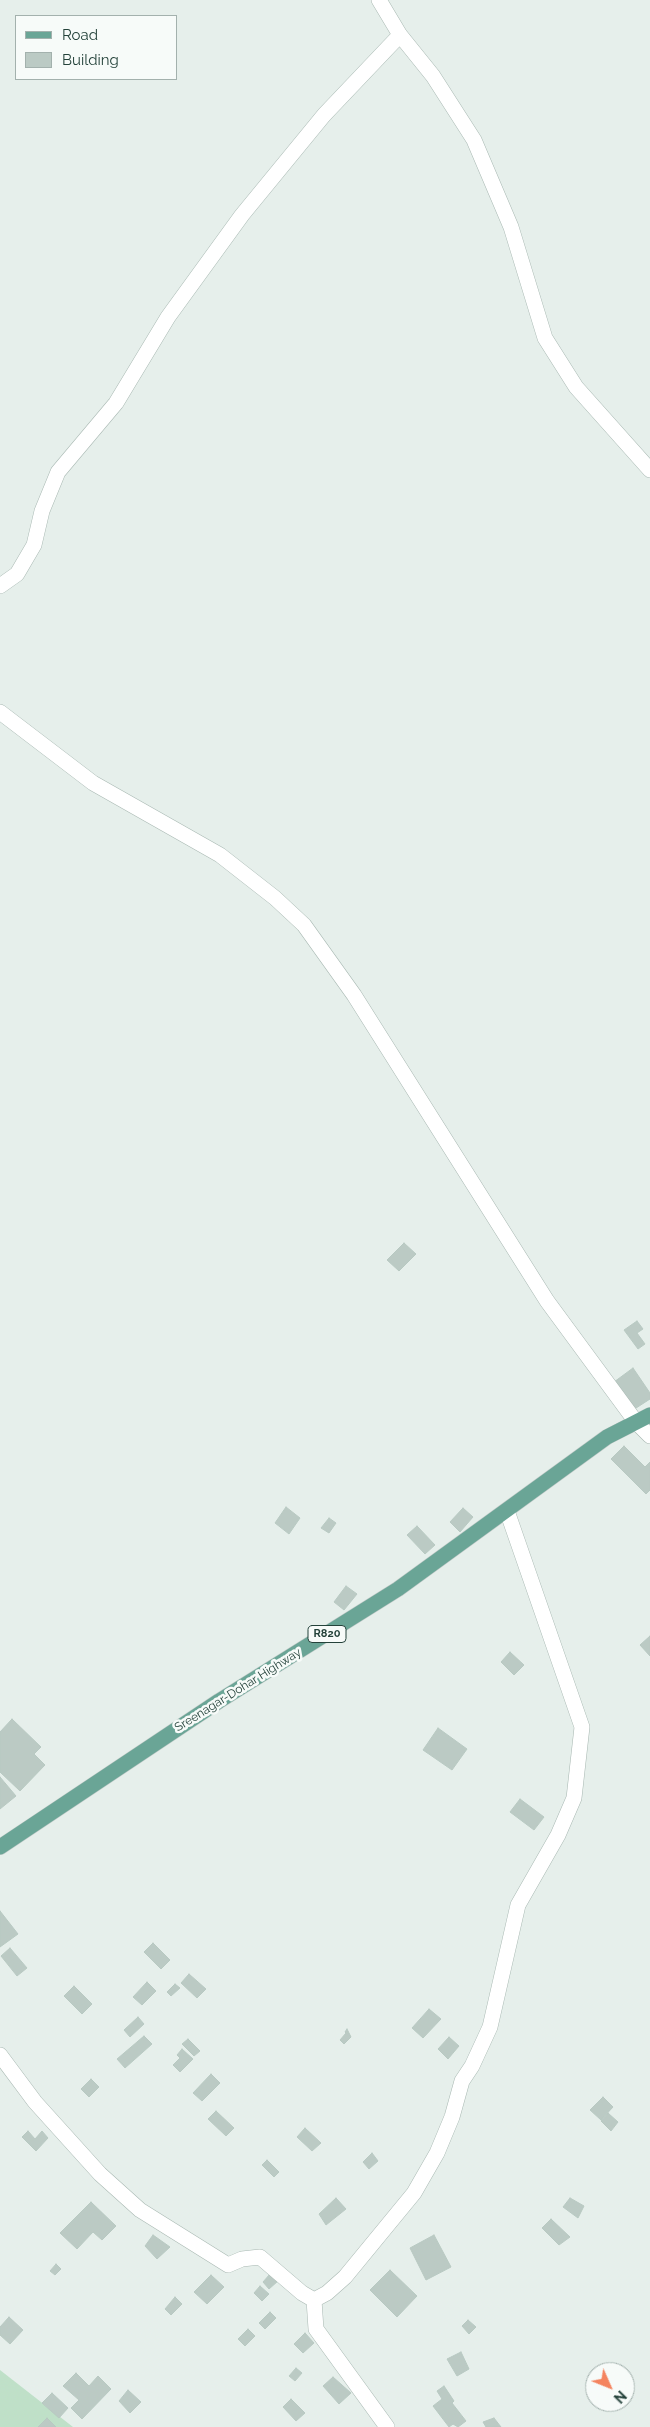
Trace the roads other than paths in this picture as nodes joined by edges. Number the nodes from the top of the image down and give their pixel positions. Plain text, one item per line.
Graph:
1 (379, 0) edge
2 (400, 35) junction
3 (650, 470) edge
4 (0, 586) edge
5 (0, 712) edge
6 (643, 1419) edge
7 (650, 1436) edge
8 (506, 1511) junction
9 (0, 1847) edge
10 (0, 2055) edge
11 (314, 2300) junction
12 (387, 2427) edge

1 - 2 street
2 - 3 street
2 - 4 street
5 - 6 street
6 - 7 street
6 - 8 main road, Sreenagar-Dohar Highway / R820
8 - 9 main road, Sreenagar-Dohar Highway / R820
8 - 11 street
10 - 11 street
11 - 12 street

